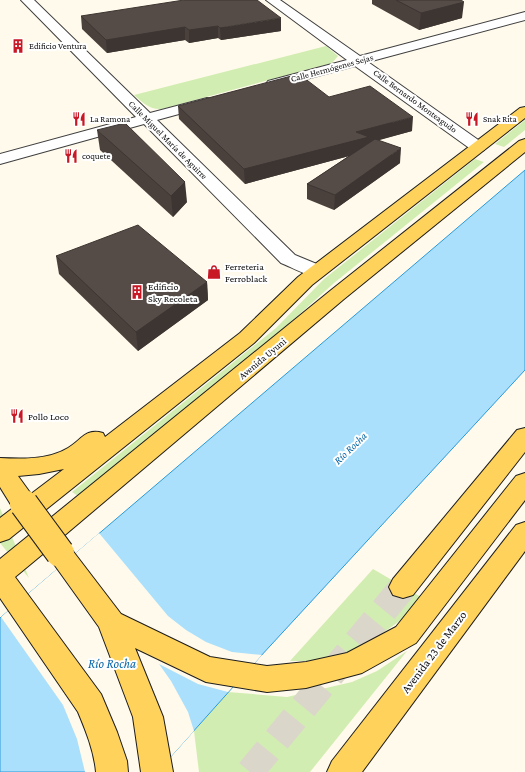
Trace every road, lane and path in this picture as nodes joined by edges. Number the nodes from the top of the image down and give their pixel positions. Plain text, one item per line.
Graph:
1 (27, 0) edge
2 (272, 0) edge
3 (525, 16) edge
4 (358, 61) junction
5 (262, 87) edge
6 (217, 100) edge
7 (525, 111) edge
8 (147, 119) junction
9 (525, 144) edge
10 (478, 147) junction
11 (0, 159) edge
12 (311, 276) junction
13 (525, 436) edge
14 (0, 468) edge
15 (525, 482) edge
16 (0, 532) edge
17 (525, 532) edge
18 (0, 575) edge
19 (403, 586) tunnel mouth
20 (110, 622) junction
21 (112, 772) edge
22 (157, 772) edge
23 (343, 772) edge

1 - 8 street, Calle Miguel María de Aguirre
2 - 4 street, Calle Bernardo Monteagudo
3 - 4 street, Calle Hermógenes Sejas
4 - 5 street, Calle Hermógenes Sejas
4 - 10 street, Calle Bernardo Monteagudo
6 - 8 street
7 - 10 main road
8 - 11 street
8 - 12 street, Calle Miguel María de Aguirre
9 - 18 main road, Avenida Uyuni
10 - 12 main road
12 - 14 main road
12 - 16 main road
13 - 19 main road
14 - 20 main road, bridge
15 - 20 main road
17 - 23 main road, Avenida 23 de Marzo
18 - 21 main road
20 - 22 main road

